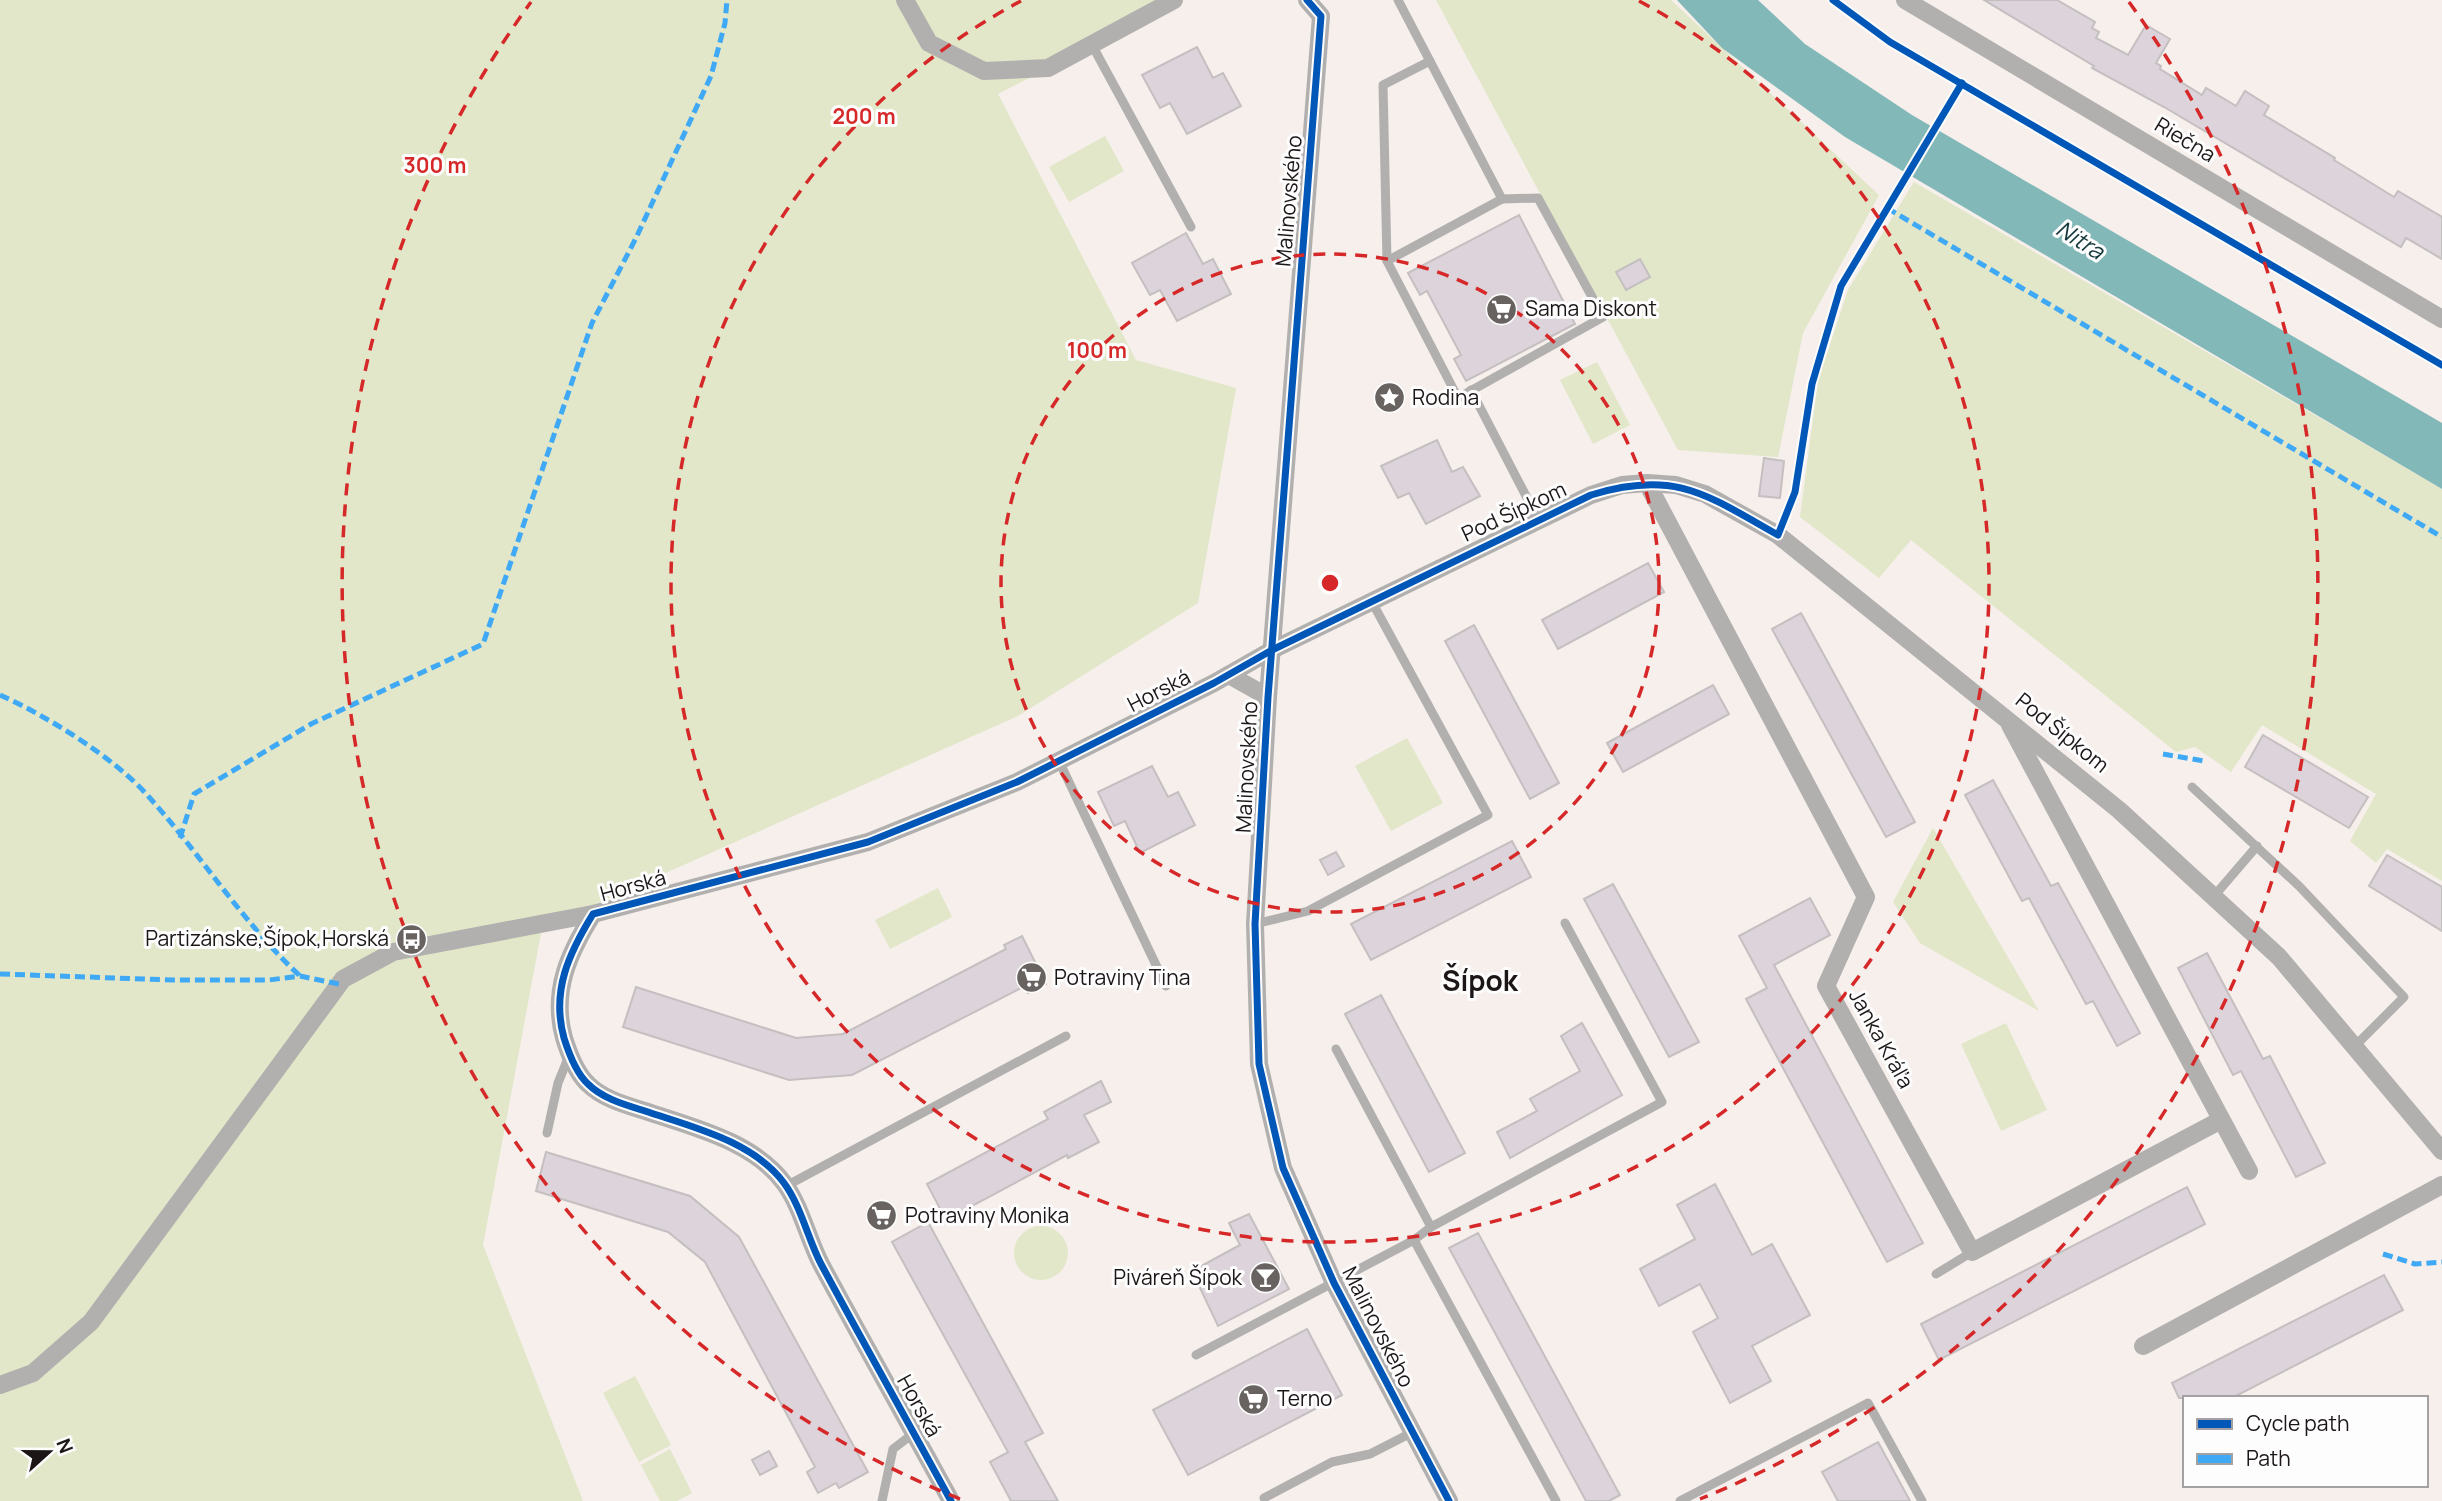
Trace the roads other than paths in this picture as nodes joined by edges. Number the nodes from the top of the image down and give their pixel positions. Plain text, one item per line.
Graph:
1 (905, 0) edge
2 (1174, 0) edge
3 (1307, 0) edge
4 (1398, 0) edge
5 (1905, 0) edge
6 (1092, 45) junction
7 (1430, 61) junction
8 (1502, 199) junction
9 (1191, 227) dead end
10 (1387, 261) junction
11 (2442, 319) edge
12 (1471, 390) junction
13 (1647, 483) junction
14 (1538, 519) junction
15 (1372, 602) junction
16 (1272, 650) junction
17 (1229, 675) junction
18 (1268, 697) junction
19 (2005, 715) junction
20 (1059, 761) junction
21 (2192, 787) dead end
22 (2257, 846) junction
23 (2215, 895) junction
24 (593, 914) junction
25 (1565, 923) dead end
26 (1255, 924) junction
27 (1166, 986) dead end
28 (1066, 1036) dead end
29 (2355, 1046) junction
30 (1336, 1049) dead end
31 (569, 1056) junction
32 (2221, 1120) junction
33 (547, 1133) dead end
34 (2442, 1151) edge
35 (2249, 1171) dead end
36 (2442, 1185) edge
37 (786, 1186) junction
38 (1431, 1227) junction
39 (1414, 1240) junction
40 (1972, 1252) junction
41 (1936, 1274) dead end
42 (1334, 1283) junction
43 (2143, 1346) dead end
44 (1196, 1355) dead end
45 (0, 1385) edge
46 (1413, 1432) junction
47 (914, 1433) junction
48 (1265, 1498) dead end
49 (882, 1501) edge
50 (951, 1501) edge
51 (1449, 1501) edge
52 (1556, 1501) edge
53 (1680, 1501) edge
54 (1922, 1501) edge

1 - 6 street
2 - 6 street
3 - 16 street, Malinovského
4 - 7 lane
5 - 11 street, Riečna
6 - 9 lane
7 - 8 lane
7 - 10 lane
8 - 10 lane
8 - 12 lane
10 - 12 lane
12 - 14 lane
13 - 14 street, Pod Šípkom
13 - 19 street, Pod Šípkom
13 - 40 street, Janka Kráľa
14 - 15 street, Pod Šípkom
15 - 16 street, Pod Šípkom
15 - 26 lane
16 - 17 street, Horská
16 - 18 street, Malinovského
17 - 18 street
17 - 20 street, Horská
18 - 26 street, Malinovského
19 - 23 street, Pod Šípkom
19 - 32 street
20 - 24 street, Horská
20 - 27 lane
21 - 22 lane
22 - 23 lane
22 - 29 lane
23 - 29 street, Pod Šípkom
24 - 31 street, Horská
24 - 45 street
25 - 38 lane
26 - 42 street, Malinovského
28 - 37 lane
29 - 34 street, Pod Šípkom
30 - 38 lane
31 - 33 lane
31 - 37 street, Horská
32 - 35 street
32 - 40 street
36 - 43 street
37 - 47 street, Horská
38 - 39 lane
39 - 42 lane
39 - 52 lane
40 - 41 lane
42 - 44 lane
42 - 46 street, Malinovského
46 - 48 lane
46 - 51 street, Malinovského
47 - 49 lane
47 - 50 street, Horská
53 - 54 lane

